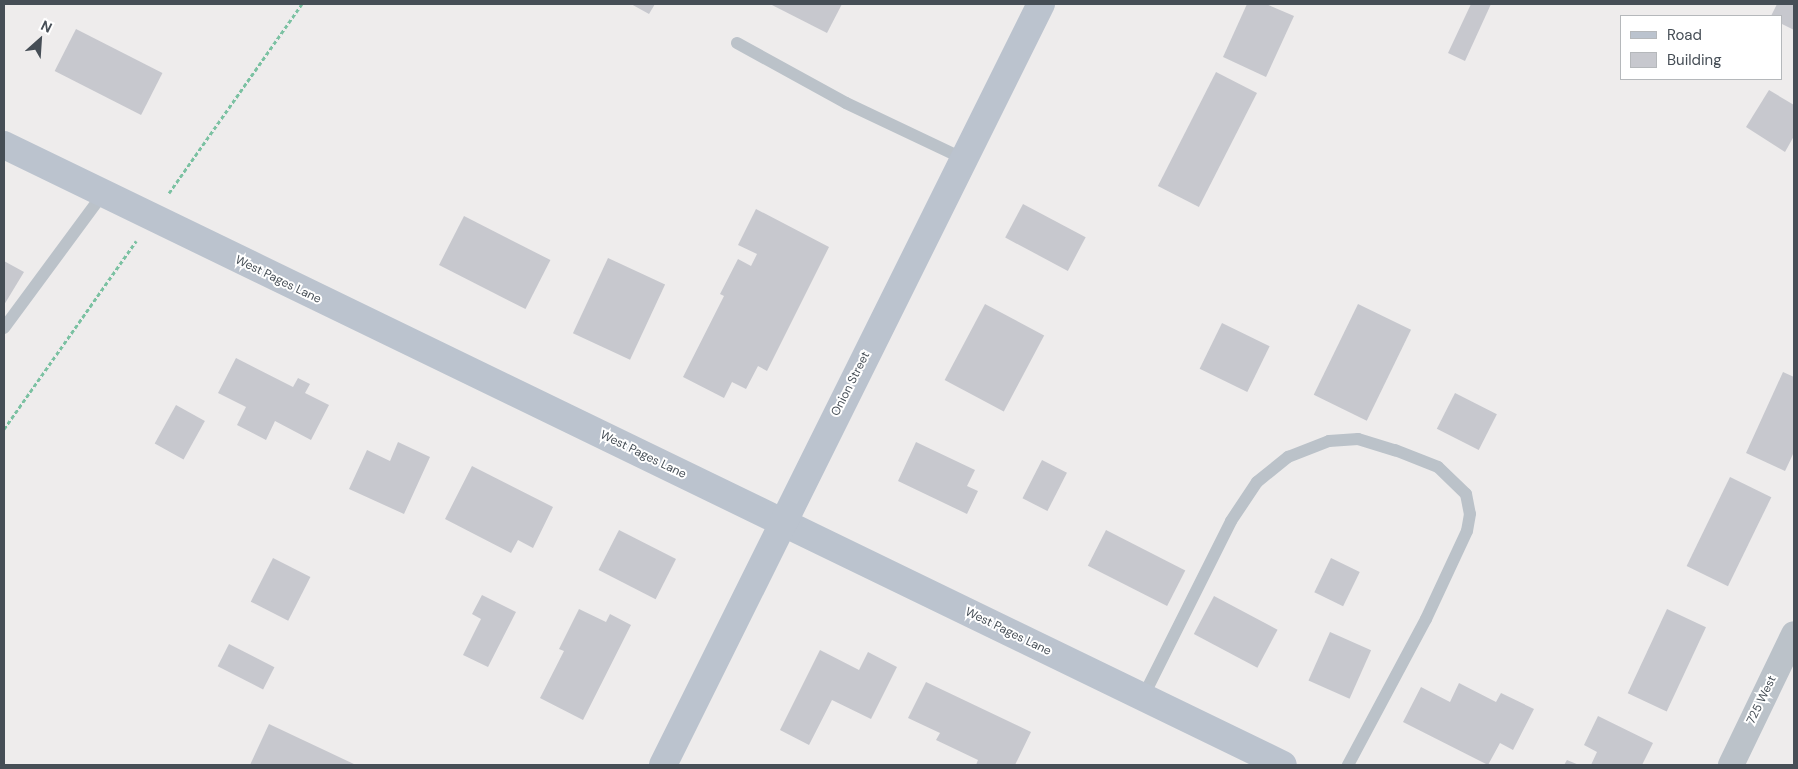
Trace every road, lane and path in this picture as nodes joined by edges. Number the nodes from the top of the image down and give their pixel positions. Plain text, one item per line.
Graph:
1 (302, 4) edge
2 (1041, 4) edge
3 (737, 43) dead end
4 (4, 145) edge
5 (964, 159) junction
6 (171, 191) dead end
7 (102, 195) junction
8 (136, 240) dead end
9 (4, 328) edge
10 (4, 428) edge
11 (782, 522) junction
12 (1794, 634) edge
13 (1143, 697) junction
14 (663, 765) edge
15 (1283, 765) edge
16 (1348, 765) edge
17 (1731, 765) edge

1 - 6 path
2 - 5 street, Onion Street
3 - 5 lane
4 - 7 street, West Pages Lane
5 - 11 street, Onion Street
7 - 9 lane
7 - 11 street, West Pages Lane
8 - 10 path
11 - 13 street, West Pages Lane
11 - 14 street, Onion Street
12 - 17 street, 725 West
13 - 15 street, West Pages Lane
13 - 16 lane

